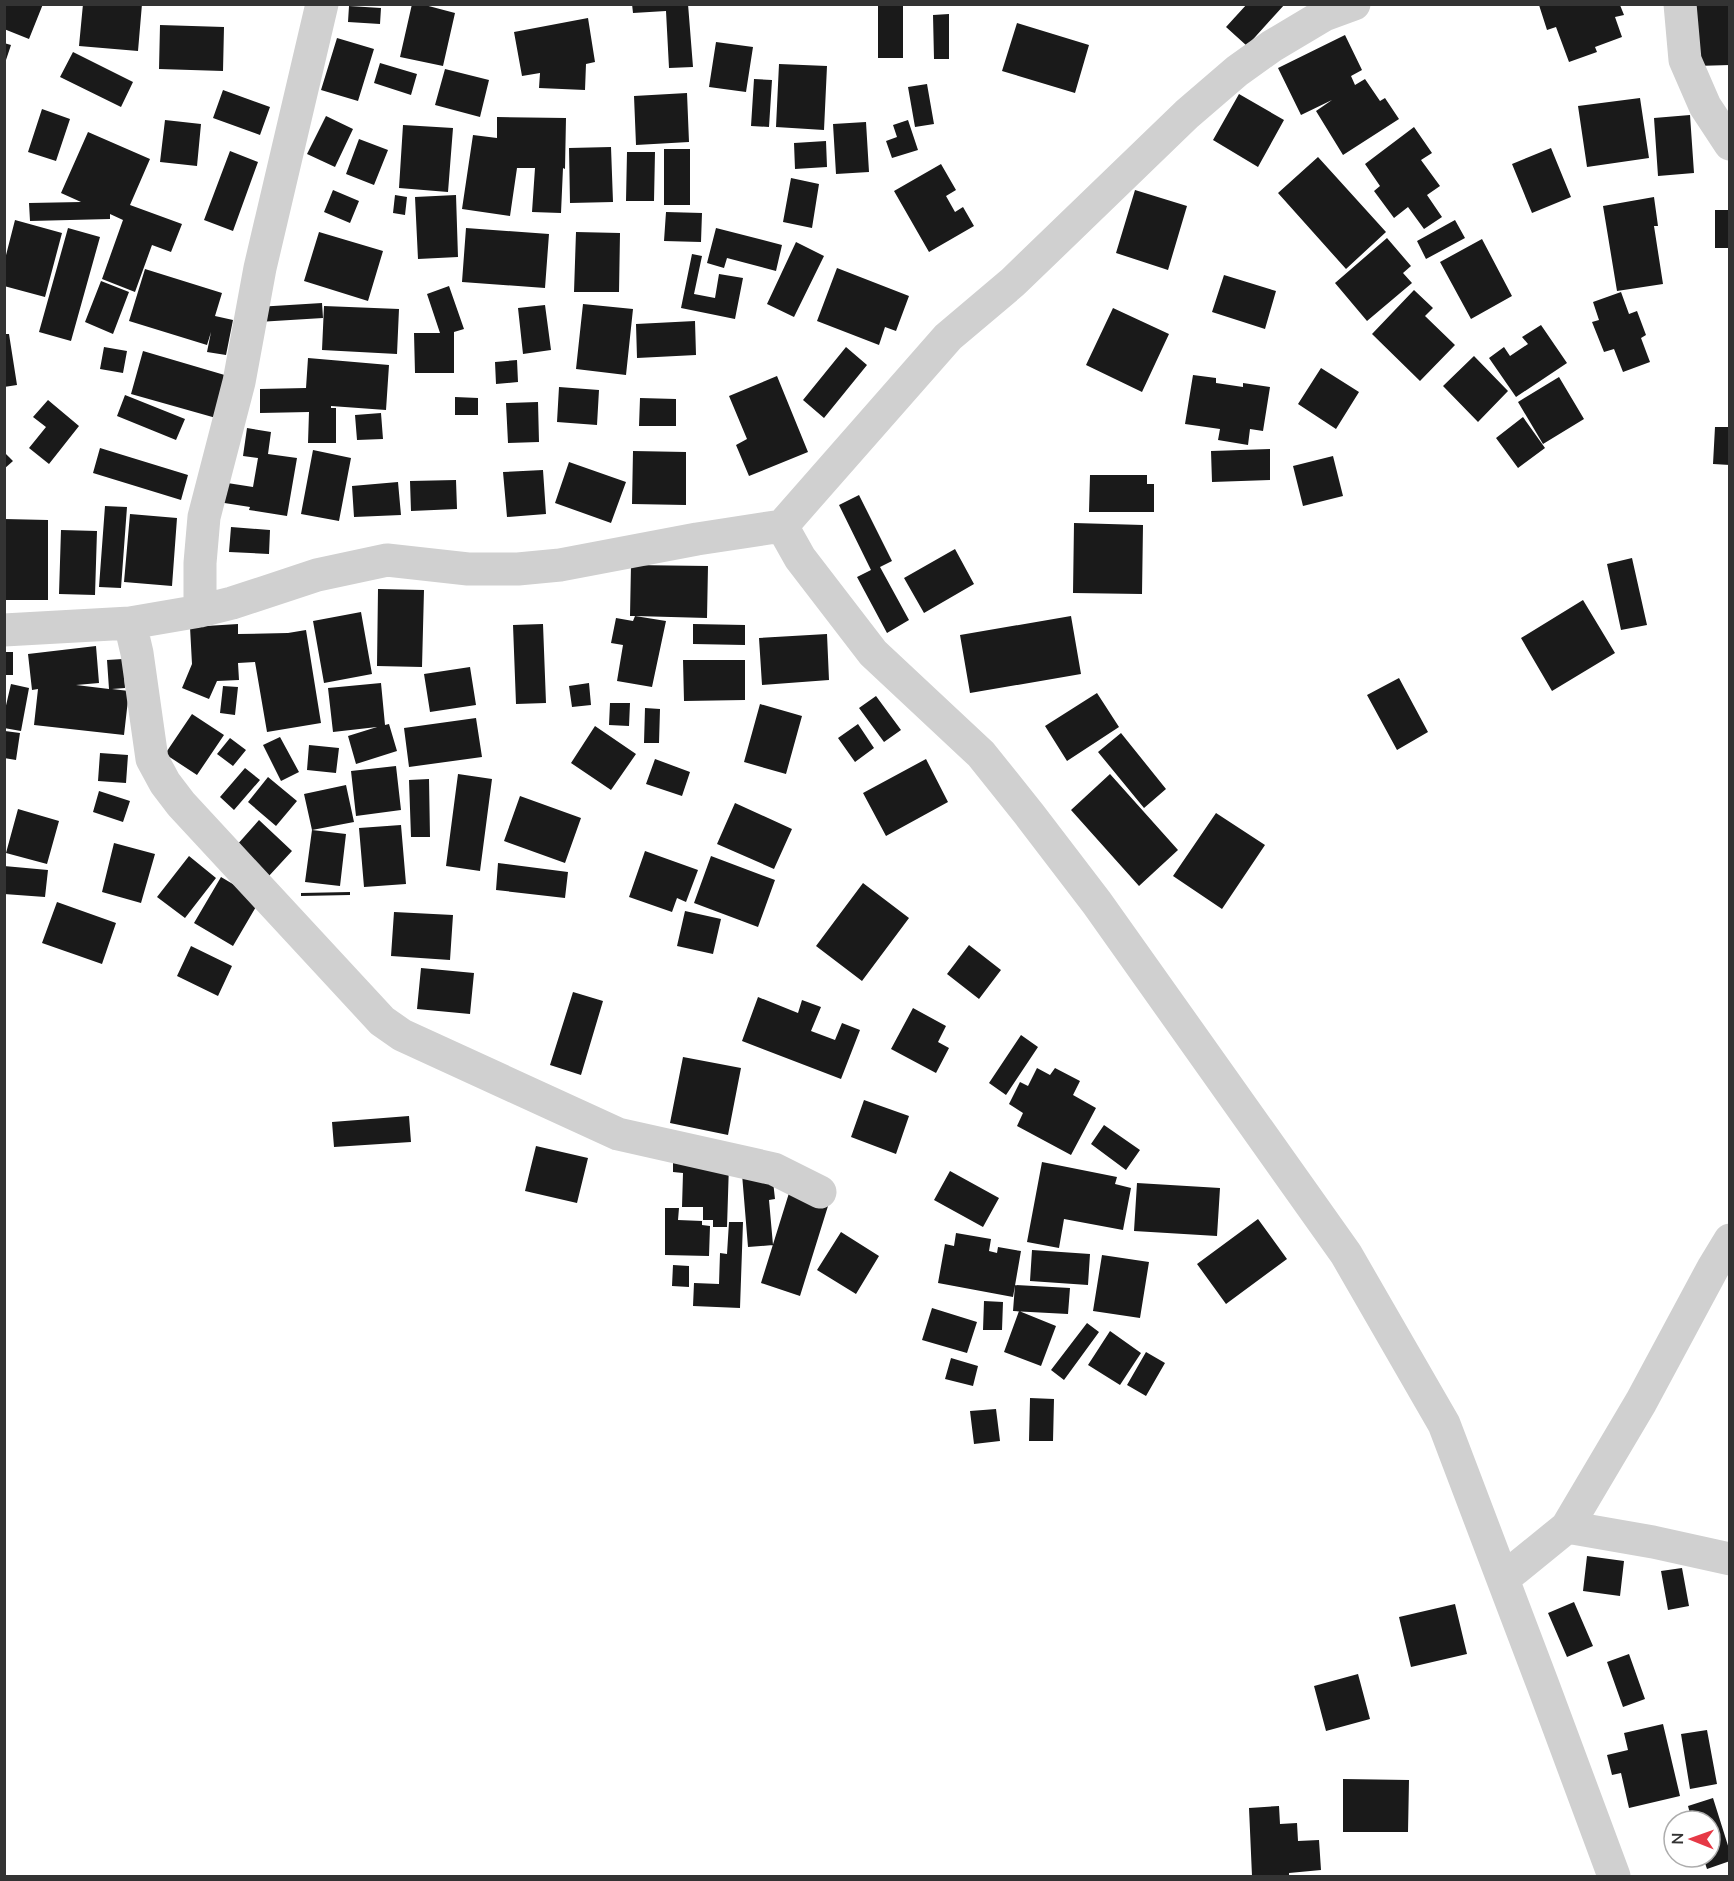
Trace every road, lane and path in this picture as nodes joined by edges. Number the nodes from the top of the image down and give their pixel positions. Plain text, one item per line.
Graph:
1 (322, 4) edge
2 (1680, 4) edge
3 (1334, 8) edge
4 (1730, 144) edge
5 (782, 526) junction
6 (200, 611) junction
7 (130, 622) junction
8 (4, 630) edge
9 (820, 1192) dead end
10 (1730, 1240) edge
11 (1567, 1527) junction
12 (1730, 1560) edge
13 (1503, 1579) junction
14 (1614, 1876) edge

1 - 6 street
2 - 4 street
3 - 5 street
5 - 6 street
5 - 13 street
6 - 7 street
7 - 8 street
7 - 9 street
10 - 11 street
11 - 12 street
11 - 13 street
13 - 14 street

